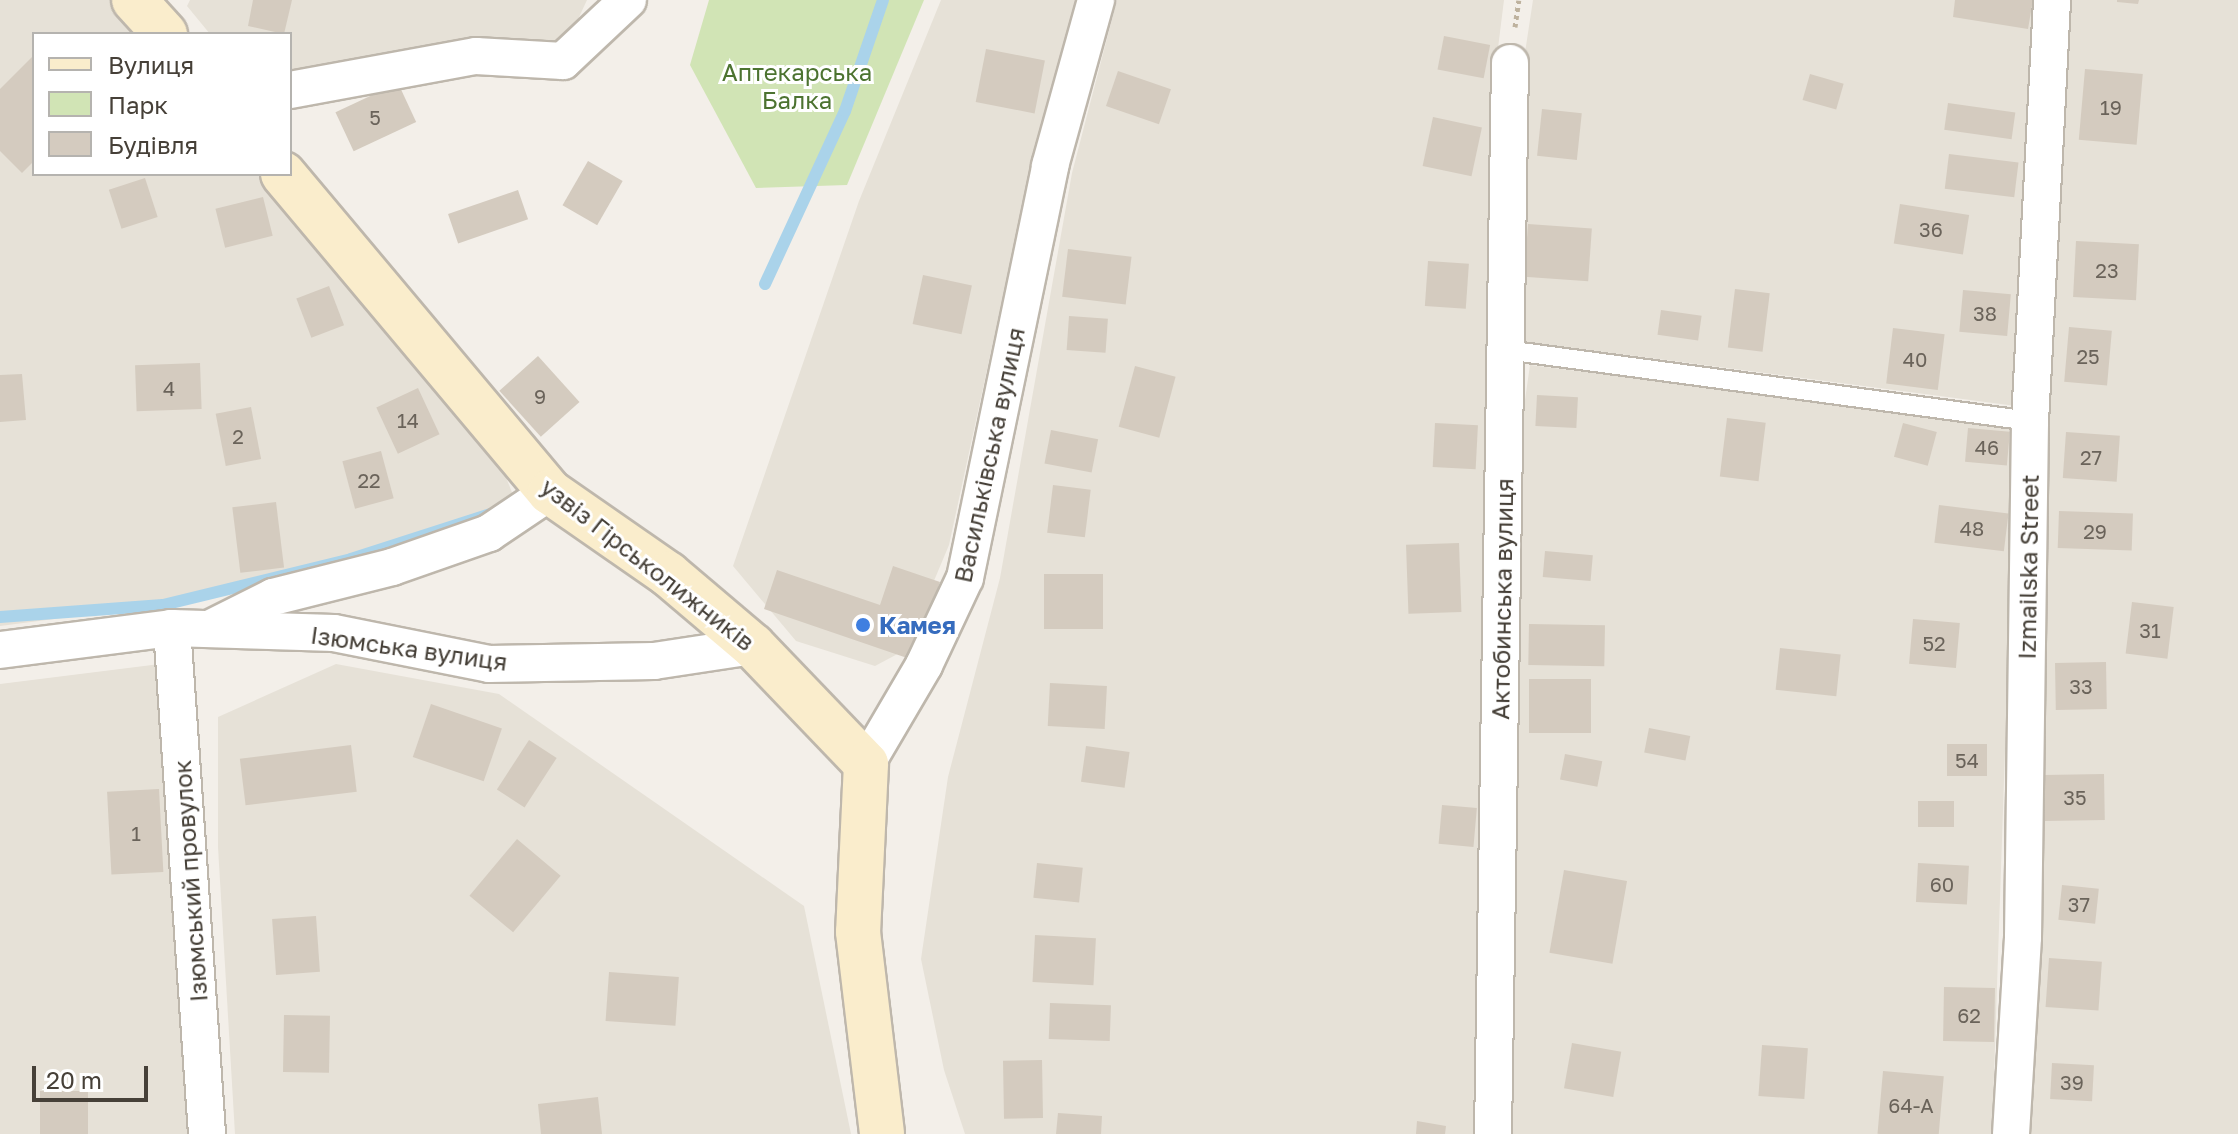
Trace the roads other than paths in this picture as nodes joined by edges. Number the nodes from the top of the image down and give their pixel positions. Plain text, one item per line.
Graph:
1 (628, 0) edge
2 (1096, 0) edge
3 (2052, 0) edge
4 (1510, 63) dead end
5 (292, 90) edge
6 (285, 176) edge
7 (1506, 350) junction
8 (2030, 421) junction
9 (550, 492) junction
10 (172, 628) junction
11 (208, 630) junction
12 (753, 646) junction
13 (0, 650) edge
14 (866, 764) junction
15 (207, 1134) edge
16 (882, 1134) edge
17 (1493, 1134) edge
18 (2011, 1134) edge

1 - 5 street
2 - 14 street, Васильківська вулиця
3 - 8 street, Izmailska Street
4 - 7 street, Актобинська вулиця
6 - 9 street, узвіз Гірськолижників
7 - 8 lane
7 - 17 street, Актобинська вулиця
8 - 18 street, Izmailska Street
9 - 11 street, Ізюмська вулиця
9 - 12 street, узвіз Гірськолижників
10 - 11 street, Ізюмська вулиця
10 - 13 street, Ізюмська вулиця
10 - 15 street, Ізюмський провулок
11 - 12 street, Ізюмська вулиця
12 - 14 street, узвіз Гірськолижників
14 - 16 street, Васильківська вулиця

